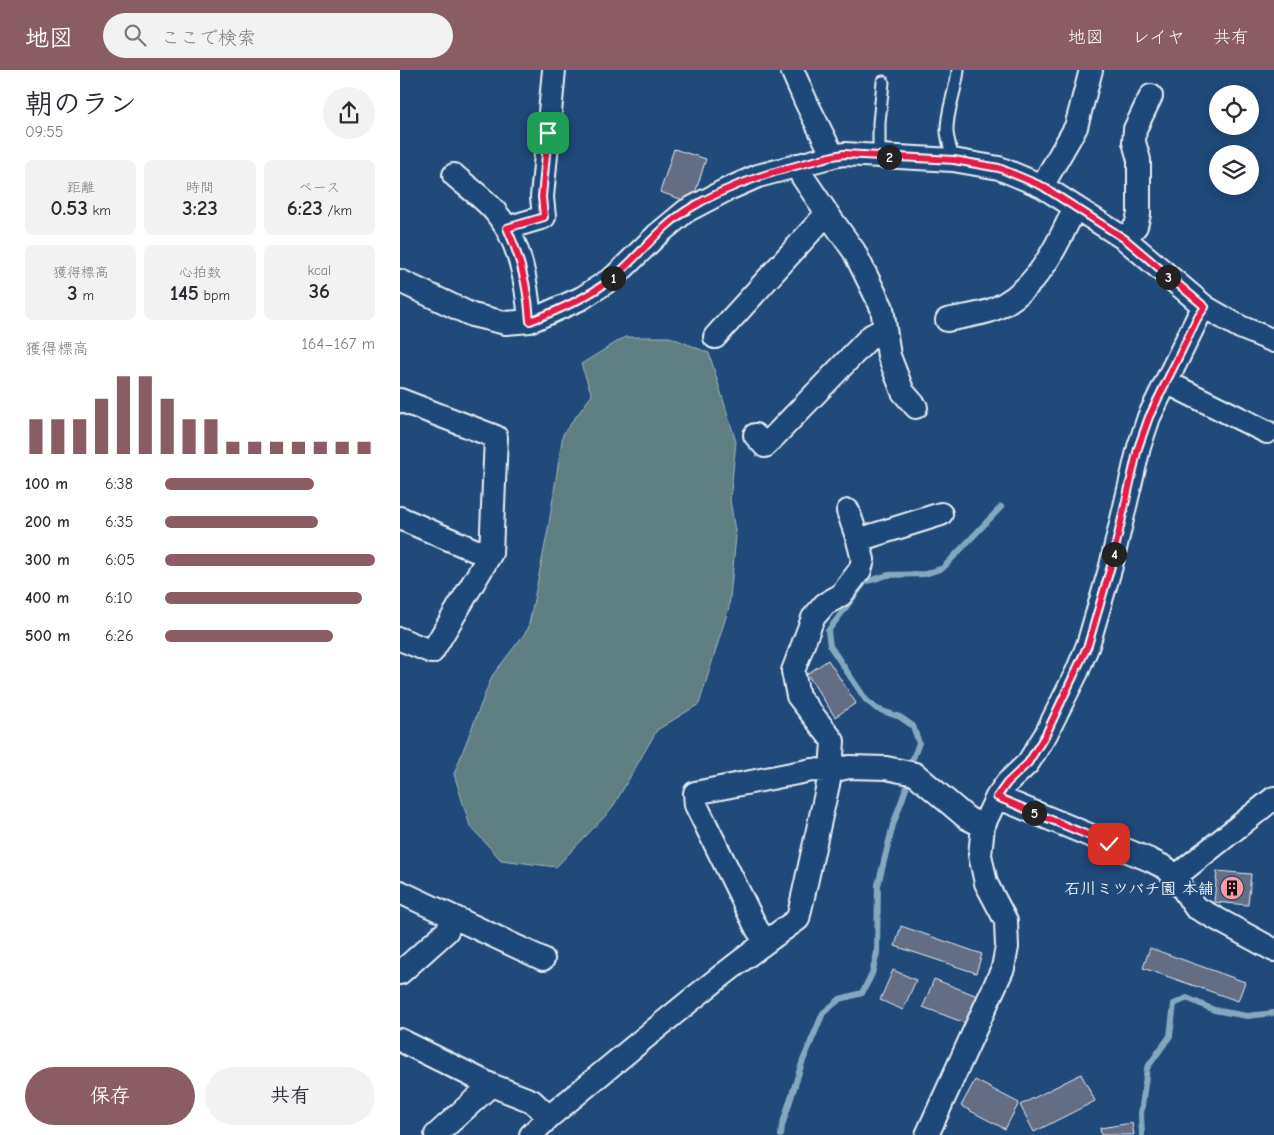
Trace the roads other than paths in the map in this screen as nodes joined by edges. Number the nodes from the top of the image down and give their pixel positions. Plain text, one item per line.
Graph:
1 (554, 70) edge
2 (792, 70) edge
3 (958, 70) edge
4 (1091, 70) edge
5 (882, 82) dead end
6 (1151, 96) dead end
7 (833, 156) junction
8 (879, 157) junction
9 (954, 160) junction
10 (797, 165) junction
11 (454, 175) dead end
12 (1042, 186) junction
13 (1075, 207) junction
14 (829, 216) junction
15 (507, 228) junction
16 (1125, 239) junction
17 (400, 281) edge
18 (1205, 307) junction
19 (946, 320) dead end
20 (530, 321) junction
21 (884, 329) junction
22 (715, 337) dead end
23 (1274, 341) edge
24 (1166, 382) junction
25 (400, 400) edge
26 (916, 407) dead end
27 (1267, 432) dead end
28 (755, 435) dead end
29 (848, 510) dead end
30 (941, 514) dead end
31 (400, 518) edge
32 (858, 540) junction
33 (490, 553) junction
34 (400, 639) edge
35 (831, 771) junction
36 (997, 797) junction
37 (1274, 798) edge
38 (983, 826) junction
39 (1175, 877) junction
40 (400, 892) edge
41 (453, 917) junction
42 (766, 942) junction
43 (1274, 950) edge
44 (543, 959) dead end
45 (400, 973) edge
46 (400, 1040) edge
47 (491, 1085) junction
48 (549, 1117) junction
49 (436, 1135) edge
50 (532, 1135) edge
51 (927, 1135) edge

1 - 15 street
2 - 7 street
3 - 9 lane
4 - 12 street
5 - 8 lane
6 - 16 street
7 - 8 street
7 - 10 street
8 - 9 street
9 - 12 street
10 - 14 street
10 - 20 street
11 - 15 street
12 - 13 street
13 - 16 street
13 - 19 street
14 - 21 street
14 - 22 street
15 - 20 street
16 - 18 street
17 - 20 street
18 - 23 street
18 - 24 street
21 - 26 street
21 - 28 street
24 - 27 street
24 - 36 street
25 - 33 street
29 - 32 street
30 - 32 street
31 - 33 street
32 - 35 street
33 - 34 street
35 - 38 street
35 - 42 street
35 - 42 street
36 - 38 street
36 - 39 street
37 - 39 street
38 - 51 street
39 - 43 street
40 - 41 street
41 - 44 street
41 - 45 street
42 - 48 street
46 - 47 street
47 - 48 street
47 - 49 street
48 - 50 street

